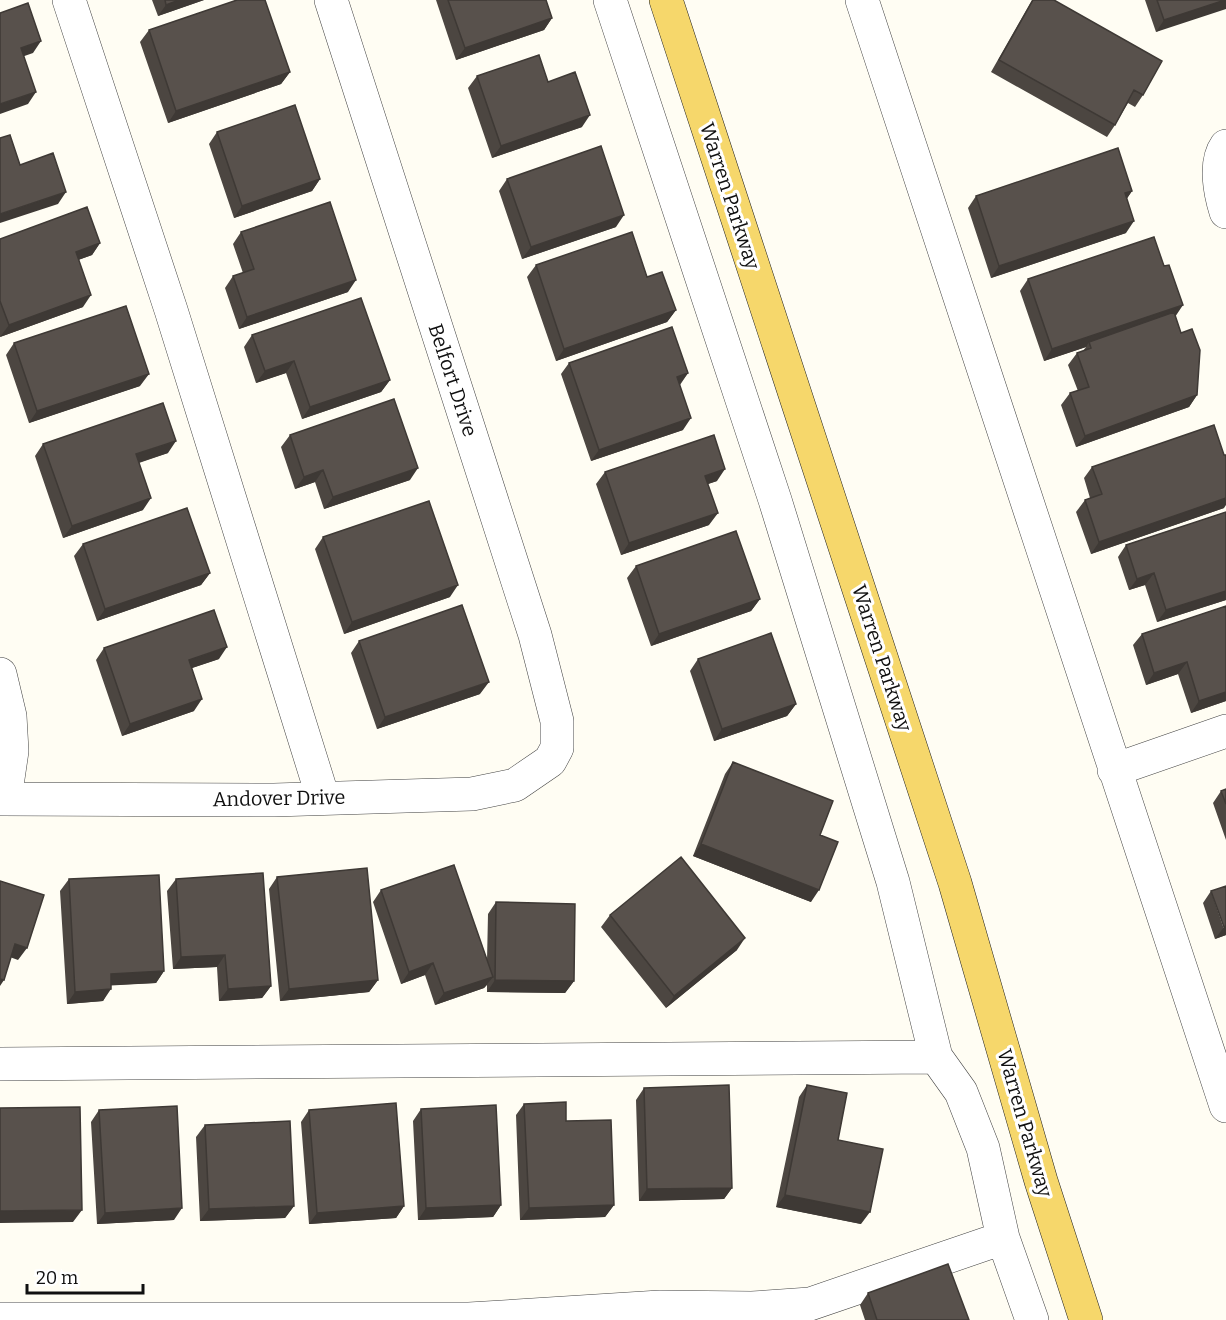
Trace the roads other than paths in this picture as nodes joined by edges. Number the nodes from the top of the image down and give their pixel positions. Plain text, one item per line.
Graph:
1 (69, 0) edge
2 (331, 0) edge
3 (610, 0) edge
4 (666, 0) edge
5 (862, 0) edge
6 (1224, 149) edge
7 (1226, 212) edge
8 (0, 674) edge
9 (1226, 731) edge
10 (550, 761) joint
11 (1114, 770) junction
12 (323, 798) junction
13 (3, 799) edge
14 (936, 1057) junction
15 (0, 1064) edge
16 (1226, 1107) edge
17 (1003, 1238) junction
18 (752, 1314) edge
19 (0, 1319) edge
20 (205, 1319) edge
21 (469, 1319) edge
22 (1032, 1320) edge
23 (1086, 1320) edge

1 - 12 street
2 - 10 street, Belfort Drive
3 - 14 street
4 - 23 main road, Warren Parkway
5 - 11 street
6 - 7 street
8 - 13 street
9 - 11 street
10 - 12 street, Andover Drive
11 - 16 street
12 - 13 street, Andover Drive
14 - 15 street
14 - 17 street
17 - 18 street
17 - 22 street
18 - 21 street
19 - 20 street
20 - 21 street

